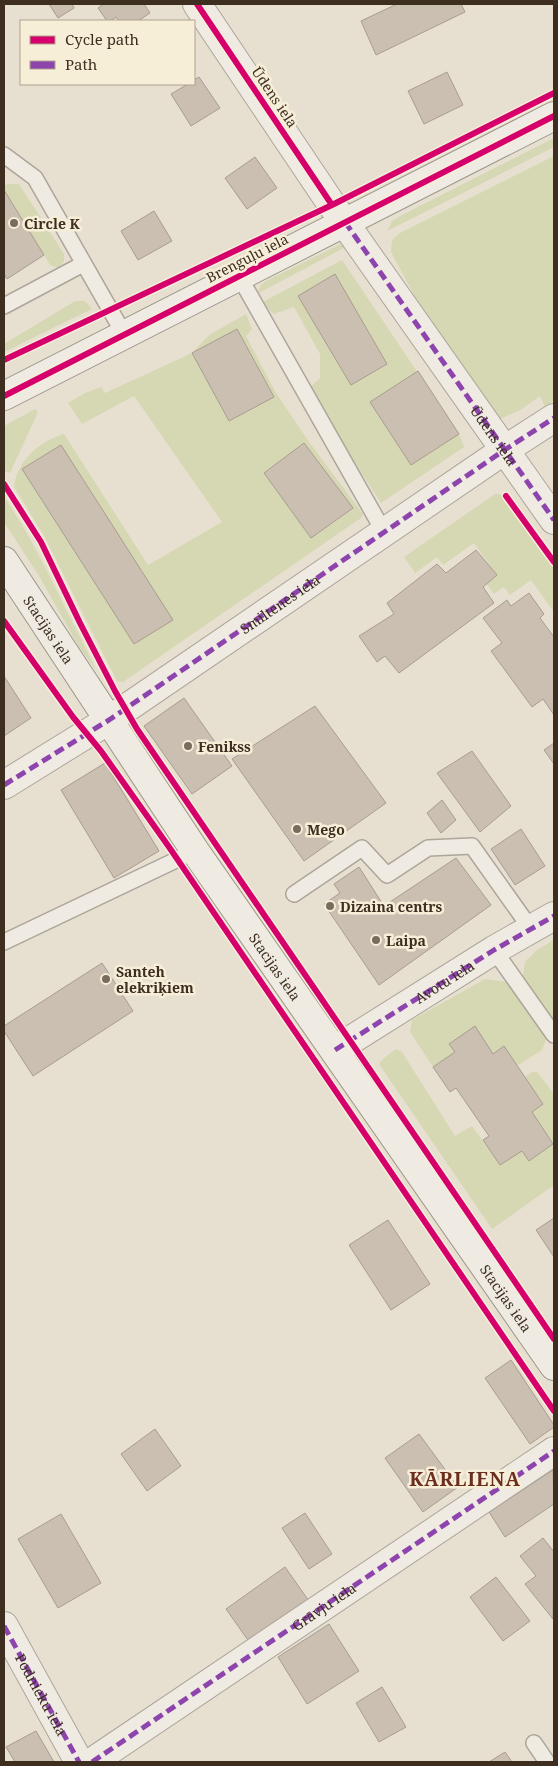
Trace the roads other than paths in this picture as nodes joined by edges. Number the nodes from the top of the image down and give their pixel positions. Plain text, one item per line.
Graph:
1 (198, 4) edge
2 (554, 116) edge
3 (4, 156) edge
4 (345, 222) junction
5 (83, 264) junction
6 (239, 276) junction
7 (4, 306) edge
8 (124, 334) junction
9 (4, 396) edge
10 (554, 418) edge
11 (506, 449) junction
12 (554, 520) edge
13 (384, 532) junction
14 (4, 561) edge
15 (109, 720) junction
16 (4, 785) edge
17 (195, 851) junction
18 (294, 894) dead end
19 (554, 916) edge
20 (531, 930) junction
21 (4, 942) edge
22 (494, 950) junction
23 (554, 1035) edge
24 (335, 1050) junction
25 (552, 1357) edge
26 (554, 1451) edge
27 (4, 1626) edge
28 (534, 1743) dead end
29 (79, 1762) edge
30 (92, 1762) edge
31 (547, 1762) edge

1 - 4 street, Ūdens iela
2 - 4 street, Brenguļu iela
3 - 5 lane
4 - 6 street, Brenguļu iela
4 - 11 street, Ūdens iela
5 - 7 lane
5 - 8 lane
6 - 8 street, Brenguļu iela
6 - 13 lane
8 - 9 street, Brenguļu iela
10 - 11 street, Smiltenes iela
11 - 12 street, Ūdens iela
11 - 13 street, Smiltenes iela
13 - 15 street, Smiltenes iela
14 - 15 street, Stacijas iela
15 - 16 street, Smiltenes iela
15 - 17 street, Stacijas iela
17 - 21 lane
17 - 24 street, Stacijas iela
18 - 20 lane
19 - 20 street, Avotu iela
20 - 22 street, Avotu iela
22 - 23 lane
22 - 24 street, Avotu iela
24 - 25 street, Stacijas iela
26 - 30 street, Grāvju iela
27 - 29 street, Podnieku iela
28 - 31 lane

